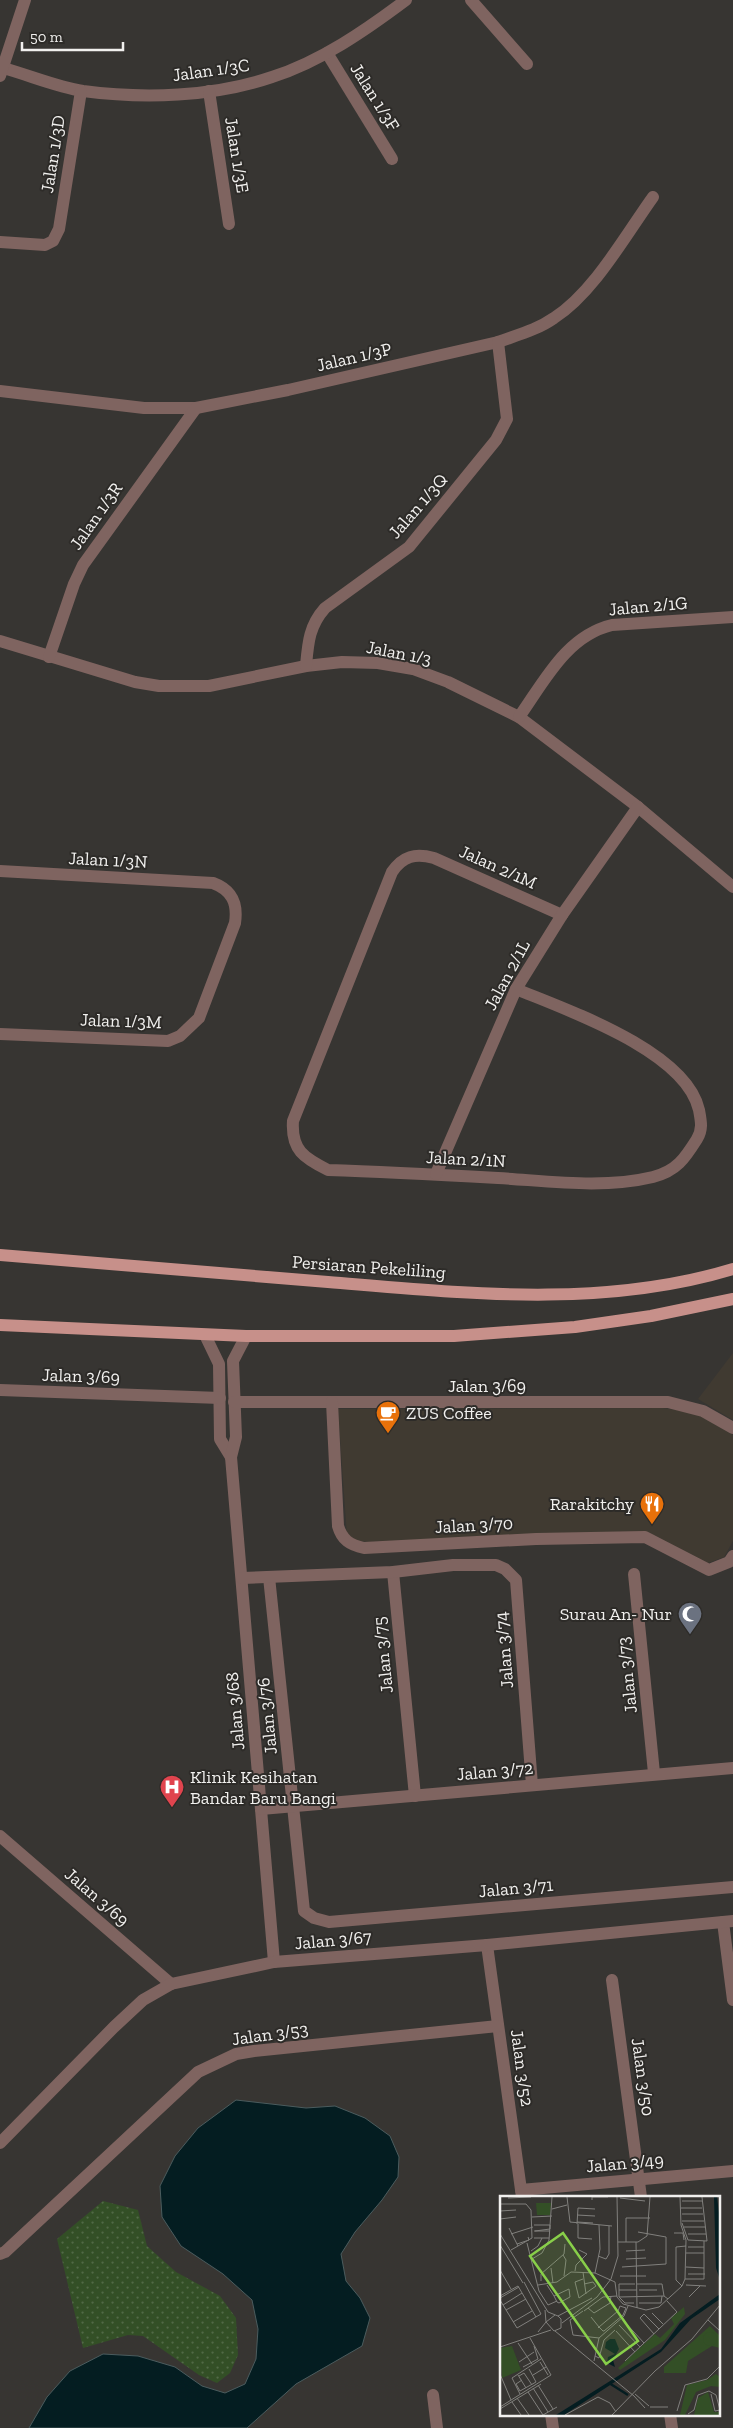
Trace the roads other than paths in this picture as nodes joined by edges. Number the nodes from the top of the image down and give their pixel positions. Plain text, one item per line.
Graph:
1 (25, 0) edge
2 (406, 0) edge
3 (471, 0) edge
4 (327, 53) junction
5 (527, 64) dead end
6 (1, 72) edge
7 (81, 90) junction
8 (209, 91) junction
9 (392, 159) dead end
10 (653, 197) dead end
11 (229, 224) dead end
12 (0, 242) edge
13 (498, 342) junction
14 (0, 391) edge
15 (196, 408) junction
16 (733, 617) edge
17 (0, 641) edge
18 (49, 657) junction
19 (306, 666) junction
20 (518, 717) junction
21 (638, 807) junction
22 (420, 854) joint
23 (0, 871) edge
24 (213, 883) joint
25 (733, 887) edge
26 (562, 915) junction
27 (516, 989) junction
28 (0, 1034) edge
29 (436, 1174) junction
30 (0, 1255) edge
31 (733, 1269) edge
32 (733, 1299) edge
33 (0, 1325) edge
34 (206, 1335) junction
35 (246, 1336) junction
36 (0, 1390) edge
37 (220, 1398) junction
38 (234, 1402) junction
39 (332, 1402) junction
40 (733, 1428) edge
41 (231, 1457) junction
42 (733, 1556) edge
43 (393, 1572) junction
44 (634, 1574) dead end
45 (269, 1577) junction
46 (242, 1578) junction
47 (733, 1768) edge
48 (654, 1773) junction
49 (532, 1785) junction
50 (415, 1796) junction
51 (294, 1807) junction
52 (261, 1809) junction
53 (0, 1836) edge
54 (733, 1887) edge
55 (304, 1911) joint
56 (728, 1921) edge
57 (487, 1945) junction
58 (274, 1962) junction
59 (612, 1980) dead end
60 (172, 1984) junction
61 (733, 2000) edge
62 (498, 2026) junction
63 (0, 2143) edge
64 (733, 2171) edge
65 (639, 2179) junction
66 (521, 2193) edge
67 (641, 2196) edge
68 (0, 2254) edge
69 (433, 2395) dead end
70 (437, 2428) edge

1 - 6 street
2 - 4 street, Jalan 1/3C
3 - 5 street
4 - 8 street, Jalan 1/3C
4 - 9 street, Jalan 1/3F
6 - 7 street, Jalan 1/3C
7 - 8 street, Jalan 1/3C
7 - 12 street, Jalan 1/3D
8 - 11 street, Jalan 1/3E
10 - 13 street, Jalan 1/3P
13 - 15 street, Jalan 1/3P
13 - 19 street, Jalan 1/3Q
14 - 15 street, Jalan 1/3P
15 - 18 street, Jalan 1/3R
16 - 20 street, Jalan 2/1G
17 - 18 street, Jalan 1/3
18 - 19 street, Jalan 1/3
19 - 20 street, Jalan 1/3
20 - 21 street, Jalan 1/3
21 - 25 street, Jalan 1/3
21 - 26 street, Jalan 2/1L
22 - 26 street, Jalan 2/1M
22 - 29 street, Jalan 2/1N
23 - 24 street, Jalan 1/3N
24 - 28 street, Jalan 1/3M
26 - 27 street, Jalan 2/1L
27 - 29 street, Jalan 2/1L
27 - 29 street, Jalan 2/1N
30 - 31 main road, Persiaran Pekeliling
32 - 35 main road
33 - 34 main road
34 - 35 main road
34 - 37 street, Jalan 3/68
35 - 38 street, Jalan 3/68
36 - 37 street, Jalan 3/69
37 - 41 street, Jalan 3/68
38 - 39 street, Jalan 3/69
38 - 41 street, Jalan 3/68
39 - 40 street, Jalan 3/69
39 - 42 street, Jalan 3/70
41 - 46 street, Jalan 3/68
43 - 45 street
43 - 49 street, Jalan 3/74
43 - 50 street, Jalan 3/75
44 - 48 street, Jalan 3/73
45 - 46 street
45 - 51 street, Jalan 3/76
46 - 52 street, Jalan 3/68
47 - 48 street, Jalan 3/72
48 - 49 street, Jalan 3/72
49 - 50 street, Jalan 3/72
50 - 51 street, Jalan 3/72
51 - 52 street, Jalan 3/72
51 - 55 street, Jalan 3/76
52 - 58 street, Jalan 3/68
53 - 60 street, Jalan 3/69
54 - 55 street, Jalan 3/71
56 - 57 street, Jalan 3/67
56 - 61 street
57 - 58 street, Jalan 3/67
57 - 62 street, Jalan 3/52
58 - 60 street, Jalan 3/67
59 - 65 street, Jalan 3/50
60 - 63 street, Jalan 3/67
62 - 66 street, Jalan 3/52
62 - 68 street, Jalan 3/53
64 - 65 street, Jalan 3/49
65 - 66 street, Jalan 3/49
65 - 67 street, Jalan 3/50
69 - 70 street

